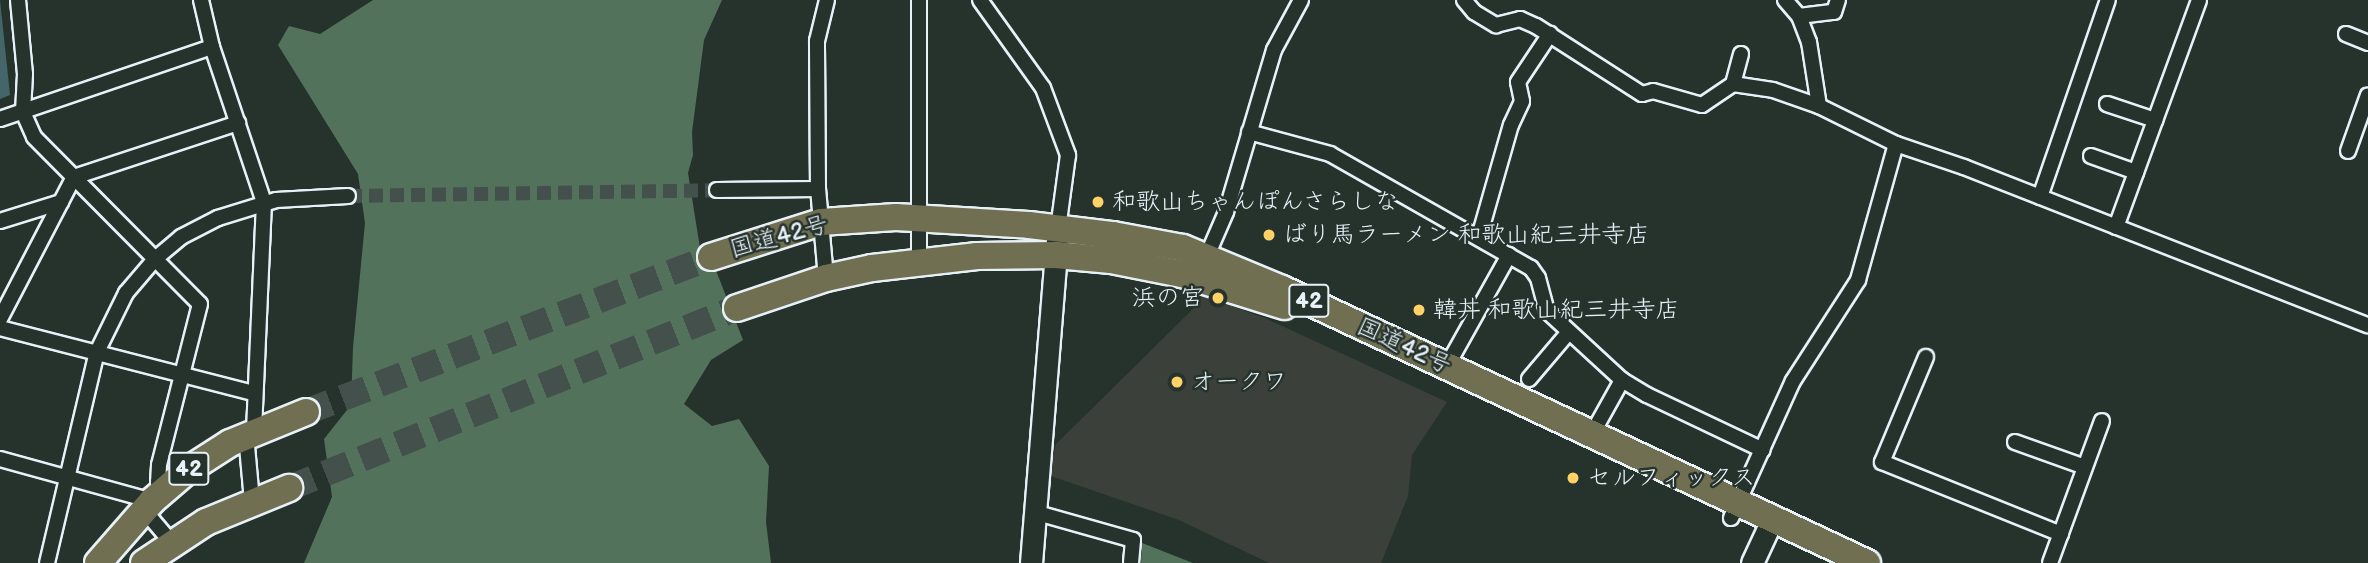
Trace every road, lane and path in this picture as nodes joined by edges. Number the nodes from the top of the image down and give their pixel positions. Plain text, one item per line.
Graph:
1 (18, 0) edge
2 (201, 0) edge
3 (827, 0) edge
4 (919, 0) edge
5 (980, 0) edge
6 (1301, 0) edge
7 (1464, 0) edge
8 (1785, 0) edge
9 (1838, 0) edge
10 (2108, 0) edge
11 (2199, 0) edge
12 (1799, 16) junction
13 (1550, 34) junction
14 (2346, 34) dead end
15 (2368, 43) edge
16 (212, 47) junction
17 (1741, 54) dead end
18 (1732, 84) junction
19 (2368, 95) edge
20 (2107, 104) dead end
21 (1819, 106) junction
22 (23, 112) junction
23 (0, 119) edge
24 (2155, 120) junction
25 (238, 123) junction
26 (1249, 132) junction
27 (1896, 145) junction
28 (2348, 151) dead end
29 (2091, 156) dead end
30 (2136, 172) junction
31 (74, 177) junction
32 (818, 189) junction
33 (717, 190) tunnel mouth
34 (348, 195) tunnel mouth
35 (2040, 197) junction
36 (270, 201) junction
37 (61, 202) junction
38 (920, 218) junction
39 (0, 221) edge
40 (821, 222) junction
41 (2116, 227) junction
42 (1479, 237) junction
43 (1057, 242) junction
44 (1509, 255) junction
45 (1207, 256) junction
46 (711, 257) tunnel mouth
47 (155, 259) junction
48 (919, 261) junction
49 (826, 278) junction
50 (737, 308) tunnel mouth
51 (0, 319) edge
52 (2368, 325) edge
53 (0, 328) edge
54 (1568, 333) junction
55 (97, 352) junction
56 (1926, 357) dead end
57 (1447, 366) junction
58 (183, 373) junction
59 (1529, 379) dead end
60 (1622, 380) junction
61 (254, 393) junction
62 (306, 412) tunnel mouth
63 (2102, 421) dead end
64 (250, 433) junction
65 (1592, 434) junction
66 (2015, 442) dead end
67 (1763, 450) junction
68 (0, 458) edge
69 (2085, 467) junction
70 (68, 475) junction
71 (289, 488) tunnel mouth
72 (154, 501) junction
73 (252, 501) junction
74 (1734, 510) junction
75 (1034, 512) junction
76 (1769, 527) junction
77 (2061, 534) junction
78 (171, 542) junction
79 (47, 563) edge
80 (98, 563) edge
81 (144, 563) edge
82 (1031, 563) edge
83 (1131, 563) edge
84 (1752, 563) edge
85 (1826, 563) edge
86 (1867, 563) edge
87 (2050, 563) edge

1 - 22 street
2 - 16 street
3 - 32 street
4 - 38 street
5 - 43 street
6 - 26 street
7 - 13 street
8 - 12 street
9 - 12 street
10 - 35 street
11 - 24 street
12 - 21 street
13 - 18 street
13 - 42 street
14 - 15 street
16 - 22 street
16 - 25 street
17 - 18 street
18 - 21 street
19 - 28 street
20 - 24 street
21 - 27 street
22 - 23 street
22 - 31 street
24 - 30 street
25 - 31 street
25 - 36 street
26 - 42 street
26 - 45 street
27 - 35 street
27 - 67 street
29 - 30 street
30 - 41 street
31 - 37 street
31 - 47 street
32 - 33 street
32 - 40 street
34 - 36 street
35 - 41 street
36 - 47 street
36 - 61 street
37 - 39 street
37 - 51 street
38 - 40 highway, 国道42号 / 42
38 - 43 highway, 国道42号 / 42
38 - 48 street
40 - 46 highway, 国道42号 / 42
40 - 49 street
41 - 52 street
42 - 44 street
43 - 45 highway, 国道42号 / 42
43 - 48 highway, 国道42号 / 42
43 - 74 highway, 国道42号 / 42
43 - 75 street
44 - 54 street
44 - 57 street
45 - 57 highway, 国道42号 / 42
47 - 55 street
47 - 58 street
48 - 49 highway, 国道42号 / 42
49 - 50 highway, 国道42号 / 42
53 - 55 street
54 - 59 street
54 - 60 street
55 - 58 street
55 - 70 street
56 - 77 street
57 - 65 highway, 国道42号 / 42
58 - 61 street
58 - 72 street
60 - 65 street
60 - 67 street
61 - 64 street
62 - 64 highway, 42
63 - 69 street
64 - 72 highway, 42
64 - 73 street
65 - 74 highway, 国道42号 / 42
66 - 69 street
67 - 74 street
68 - 70 street
69 - 77 street
70 - 72 street
70 - 79 street
71 - 73 highway, 42
72 - 78 street
72 - 80 highway, 42
73 - 78 highway, 42
74 - 76 highway, 国道42号 / 42
75 - 82 street
75 - 83 street
76 - 84 street
76 - 85 highway, 国道42号 / 42
76 - 86 highway, 国道42号 / 42
77 - 87 street
78 - 81 highway, 42

